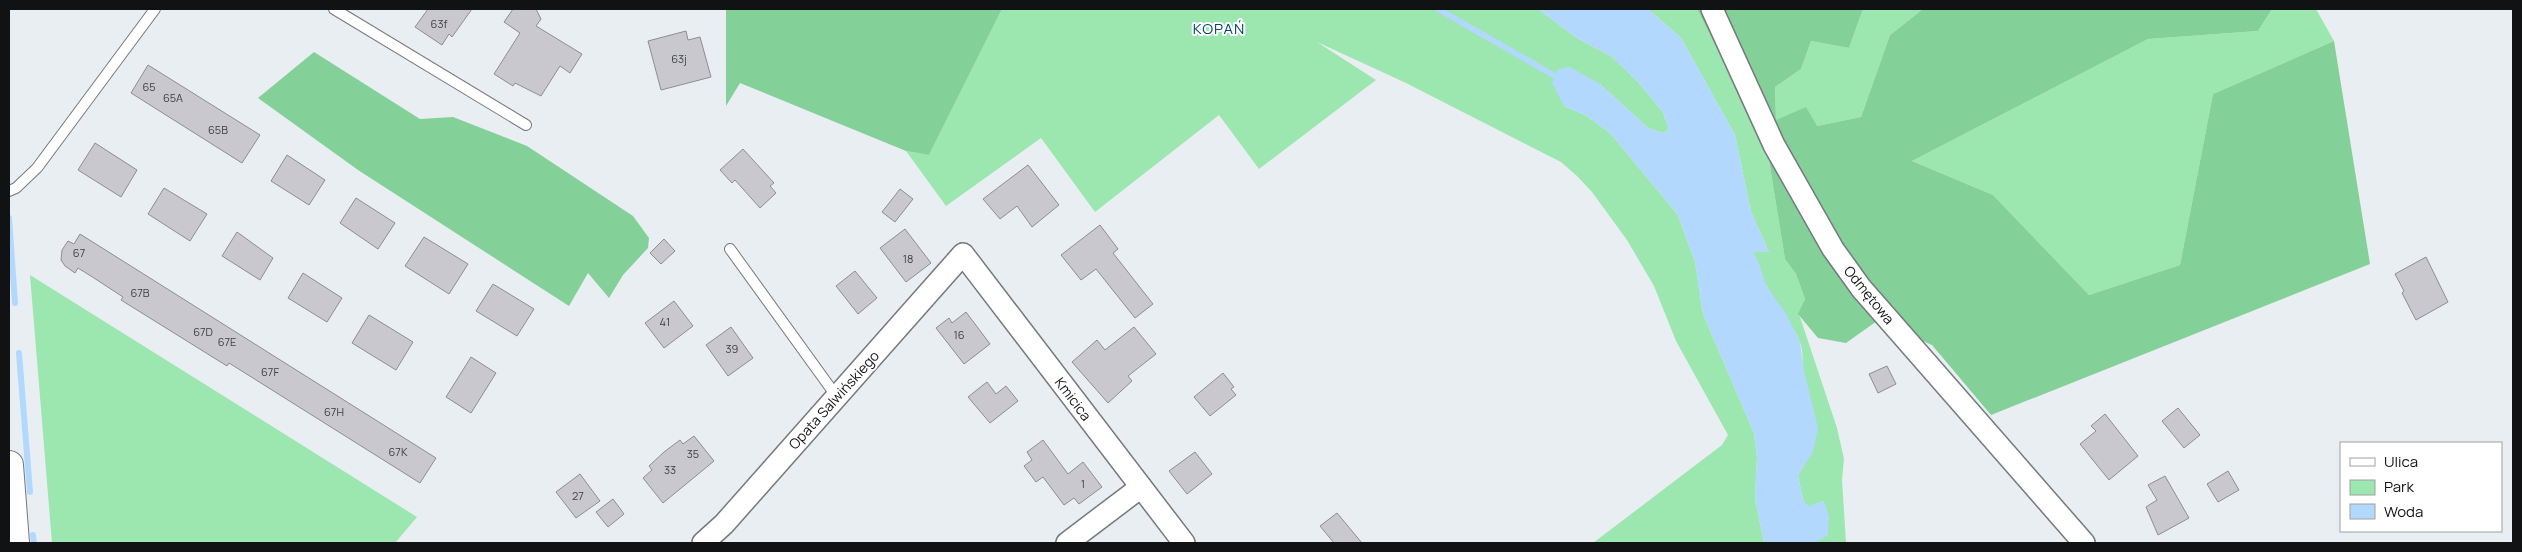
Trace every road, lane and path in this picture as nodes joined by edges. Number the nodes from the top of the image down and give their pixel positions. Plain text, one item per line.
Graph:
1 (155, 9) edge
2 (334, 9) edge
3 (1712, 9) edge
4 (526, 125) dead end
5 (9, 191) edge
6 (730, 248) dead end
7 (964, 254) joint
8 (837, 397) junction
9 (9, 465) edge
10 (1141, 487) junction
11 (15, 543) edge
12 (703, 543) edge
13 (1067, 543) edge
14 (1184, 543) edge
15 (2084, 543) edge

1 - 5 lane
2 - 4 lane
3 - 15 street, Odmętowa
6 - 8 lane
7 - 8 street, Opata Salwińskiego
7 - 10 street, Kmicica
8 - 12 street, Opata Salwińskiego
9 - 11 street
10 - 13 street
10 - 14 street, Kmicica

